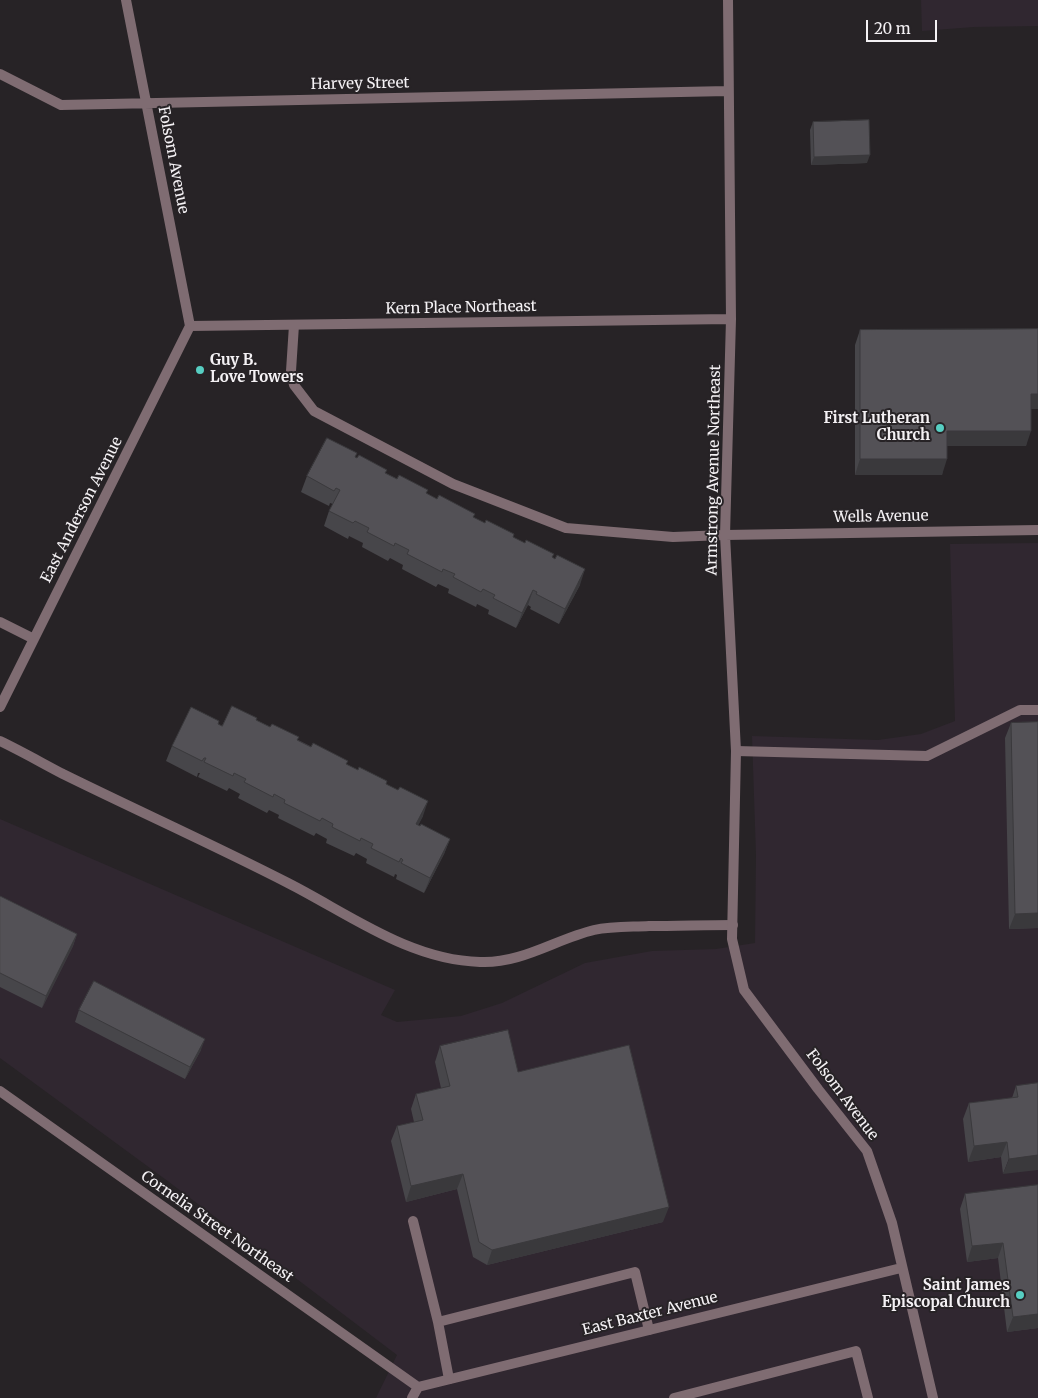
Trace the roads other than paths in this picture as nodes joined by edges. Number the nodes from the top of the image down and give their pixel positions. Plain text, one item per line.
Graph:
1 (126, 0) edge
2 (728, 0) edge
3 (0, 74) edge
4 (728, 91) junction
5 (146, 103) junction
6 (731, 319) junction
7 (294, 325) junction
8 (190, 326) junction
9 (1038, 530) edge
10 (725, 535) junction
11 (0, 622) edge
12 (34, 639) junction
13 (0, 707) edge
14 (1038, 710) edge
15 (0, 741) edge
16 (736, 751) junction
17 (733, 925) junction
18 (732, 939) joint
19 (0, 1091) edge
20 (413, 1221) dead end
21 (901, 1268) junction
22 (438, 1322) junction
23 (649, 1330) junction
24 (449, 1379) junction
25 (418, 1387) junction
26 (707, 1394) edge
27 (412, 1398) edge
28 (674, 1398) edge
29 (868, 1398) edge
30 (933, 1398) edge

1 - 5 street, Folsom Avenue
2 - 4 street, Armstrong Avenue Northeast
3 - 5 street, Harvey Street
4 - 5 street, Harvey Street
4 - 6 street, Armstrong Avenue Northeast
5 - 8 street, Folsom Avenue
6 - 7 street, Kern Place Northeast
6 - 10 street, Armstrong Avenue Northeast
7 - 8 street, Kern Place Northeast
7 - 10 street, Wells Avenue
8 - 12 street, East Anderson Avenue
9 - 10 street, Wells Avenue
10 - 16 street, Armstrong Avenue Northeast
11 - 12 street
12 - 13 street, East Anderson Avenue
14 - 16 street
15 - 17 street
16 - 17 street, Armstrong Avenue Northeast
17 - 18 street, Armstrong Avenue Northeast
18 - 21 street, Folsom Avenue
19 - 25 street, Cornelia Street Northeast
20 - 22 street
21 - 23 street, East Baxter Avenue
21 - 30 street, Folsom Avenue
22 - 23 street
22 - 24 street
23 - 24 street, East Baxter Avenue
24 - 25 street, East Baxter Avenue
25 - 27 street
26 - 28 street
26 - 29 street

